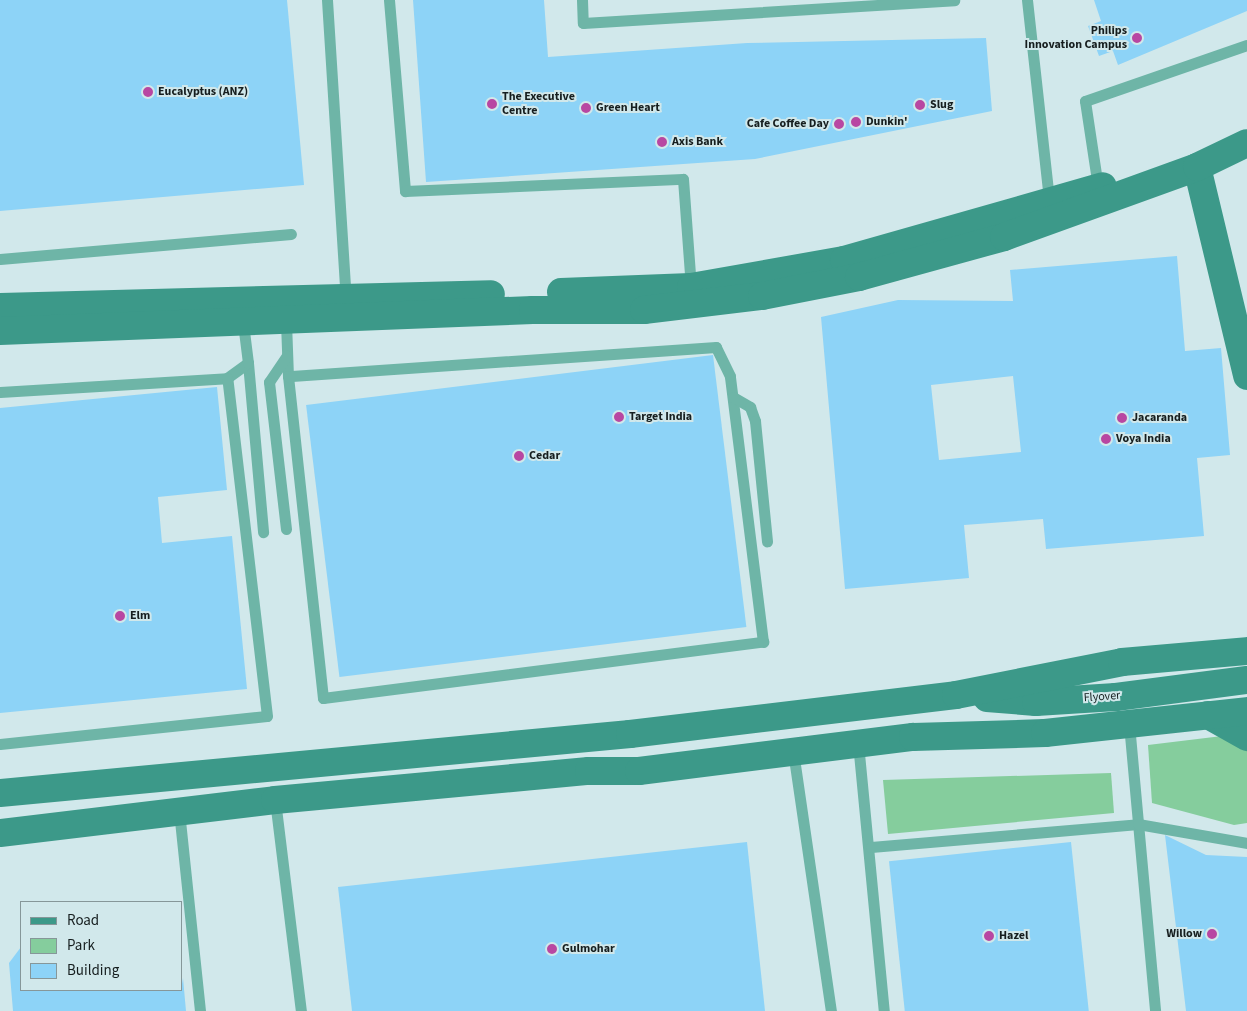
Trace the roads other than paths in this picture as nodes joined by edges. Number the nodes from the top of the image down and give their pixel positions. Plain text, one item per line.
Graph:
1 (327, 0) edge
2 (389, 0) edge
3 (582, 0) edge
4 (954, 0) edge
5 (1027, 0) edge
6 (1247, 45) edge
7 (1247, 125) edge
8 (1247, 143) edge
9 (1197, 167) junction
10 (1100, 195) junction
11 (1049, 200) junction
12 (291, 234) dead end
13 (0, 259) edge
14 (691, 296) junction
15 (346, 300) junction
16 (0, 307) edge
17 (286, 322) junction
18 (243, 323) junction
19 (0, 331) edge
20 (287, 355) junction
21 (248, 363) junction
22 (288, 376) junction
23 (1247, 376) edge
24 (227, 378) junction
25 (0, 392) edge
26 (733, 397) junction
27 (286, 529) dead end
28 (263, 532) dead end
29 (767, 541) dead end
30 (1247, 651) edge
31 (1247, 680) edge
32 (956, 695) junction
33 (1247, 711) edge
34 (1208, 715) junction
35 (1129, 724) junction
36 (1247, 737) edge
37 (858, 743) junction
38 (0, 744) edge
39 (793, 750) junction
40 (0, 793) edge
41 (275, 800) junction
42 (179, 811) junction
43 (1138, 824) junction
44 (0, 833) edge
45 (1247, 843) edge
46 (871, 847) junction
47 (200, 1011) edge
48 (301, 1011) edge
49 (831, 1011) edge
50 (884, 1011) edge
51 (1156, 1011) edge

1 - 15 lane
2 - 14 lane
3 - 4 lane
5 - 11 lane
6 - 10 lane
7 - 10 street
8 - 9 street
9 - 10 street
9 - 23 street
10 - 11 street
10 - 14 street
11 - 14 street
12 - 13 lane
14 - 15 street
14 - 17 street
15 - 16 street
17 - 18 street
17 - 20 lane
18 - 19 street
18 - 21 lane
20 - 22 lane
20 - 27 lane
21 - 24 lane
21 - 28 lane
22 - 26 lane
22 - 26 lane
24 - 25 lane
24 - 38 lane
26 - 29 lane
30 - 32 street
31 - 32 street, Flyover
32 - 40 street
33 - 34 street
34 - 35 street
34 - 36 street
35 - 37 street
35 - 43 lane
37 - 39 street
37 - 46 lane
39 - 41 street
39 - 49 lane
41 - 42 street
41 - 48 lane
42 - 44 street
42 - 47 lane
43 - 45 lane
43 - 46 lane
43 - 51 lane
46 - 50 lane

